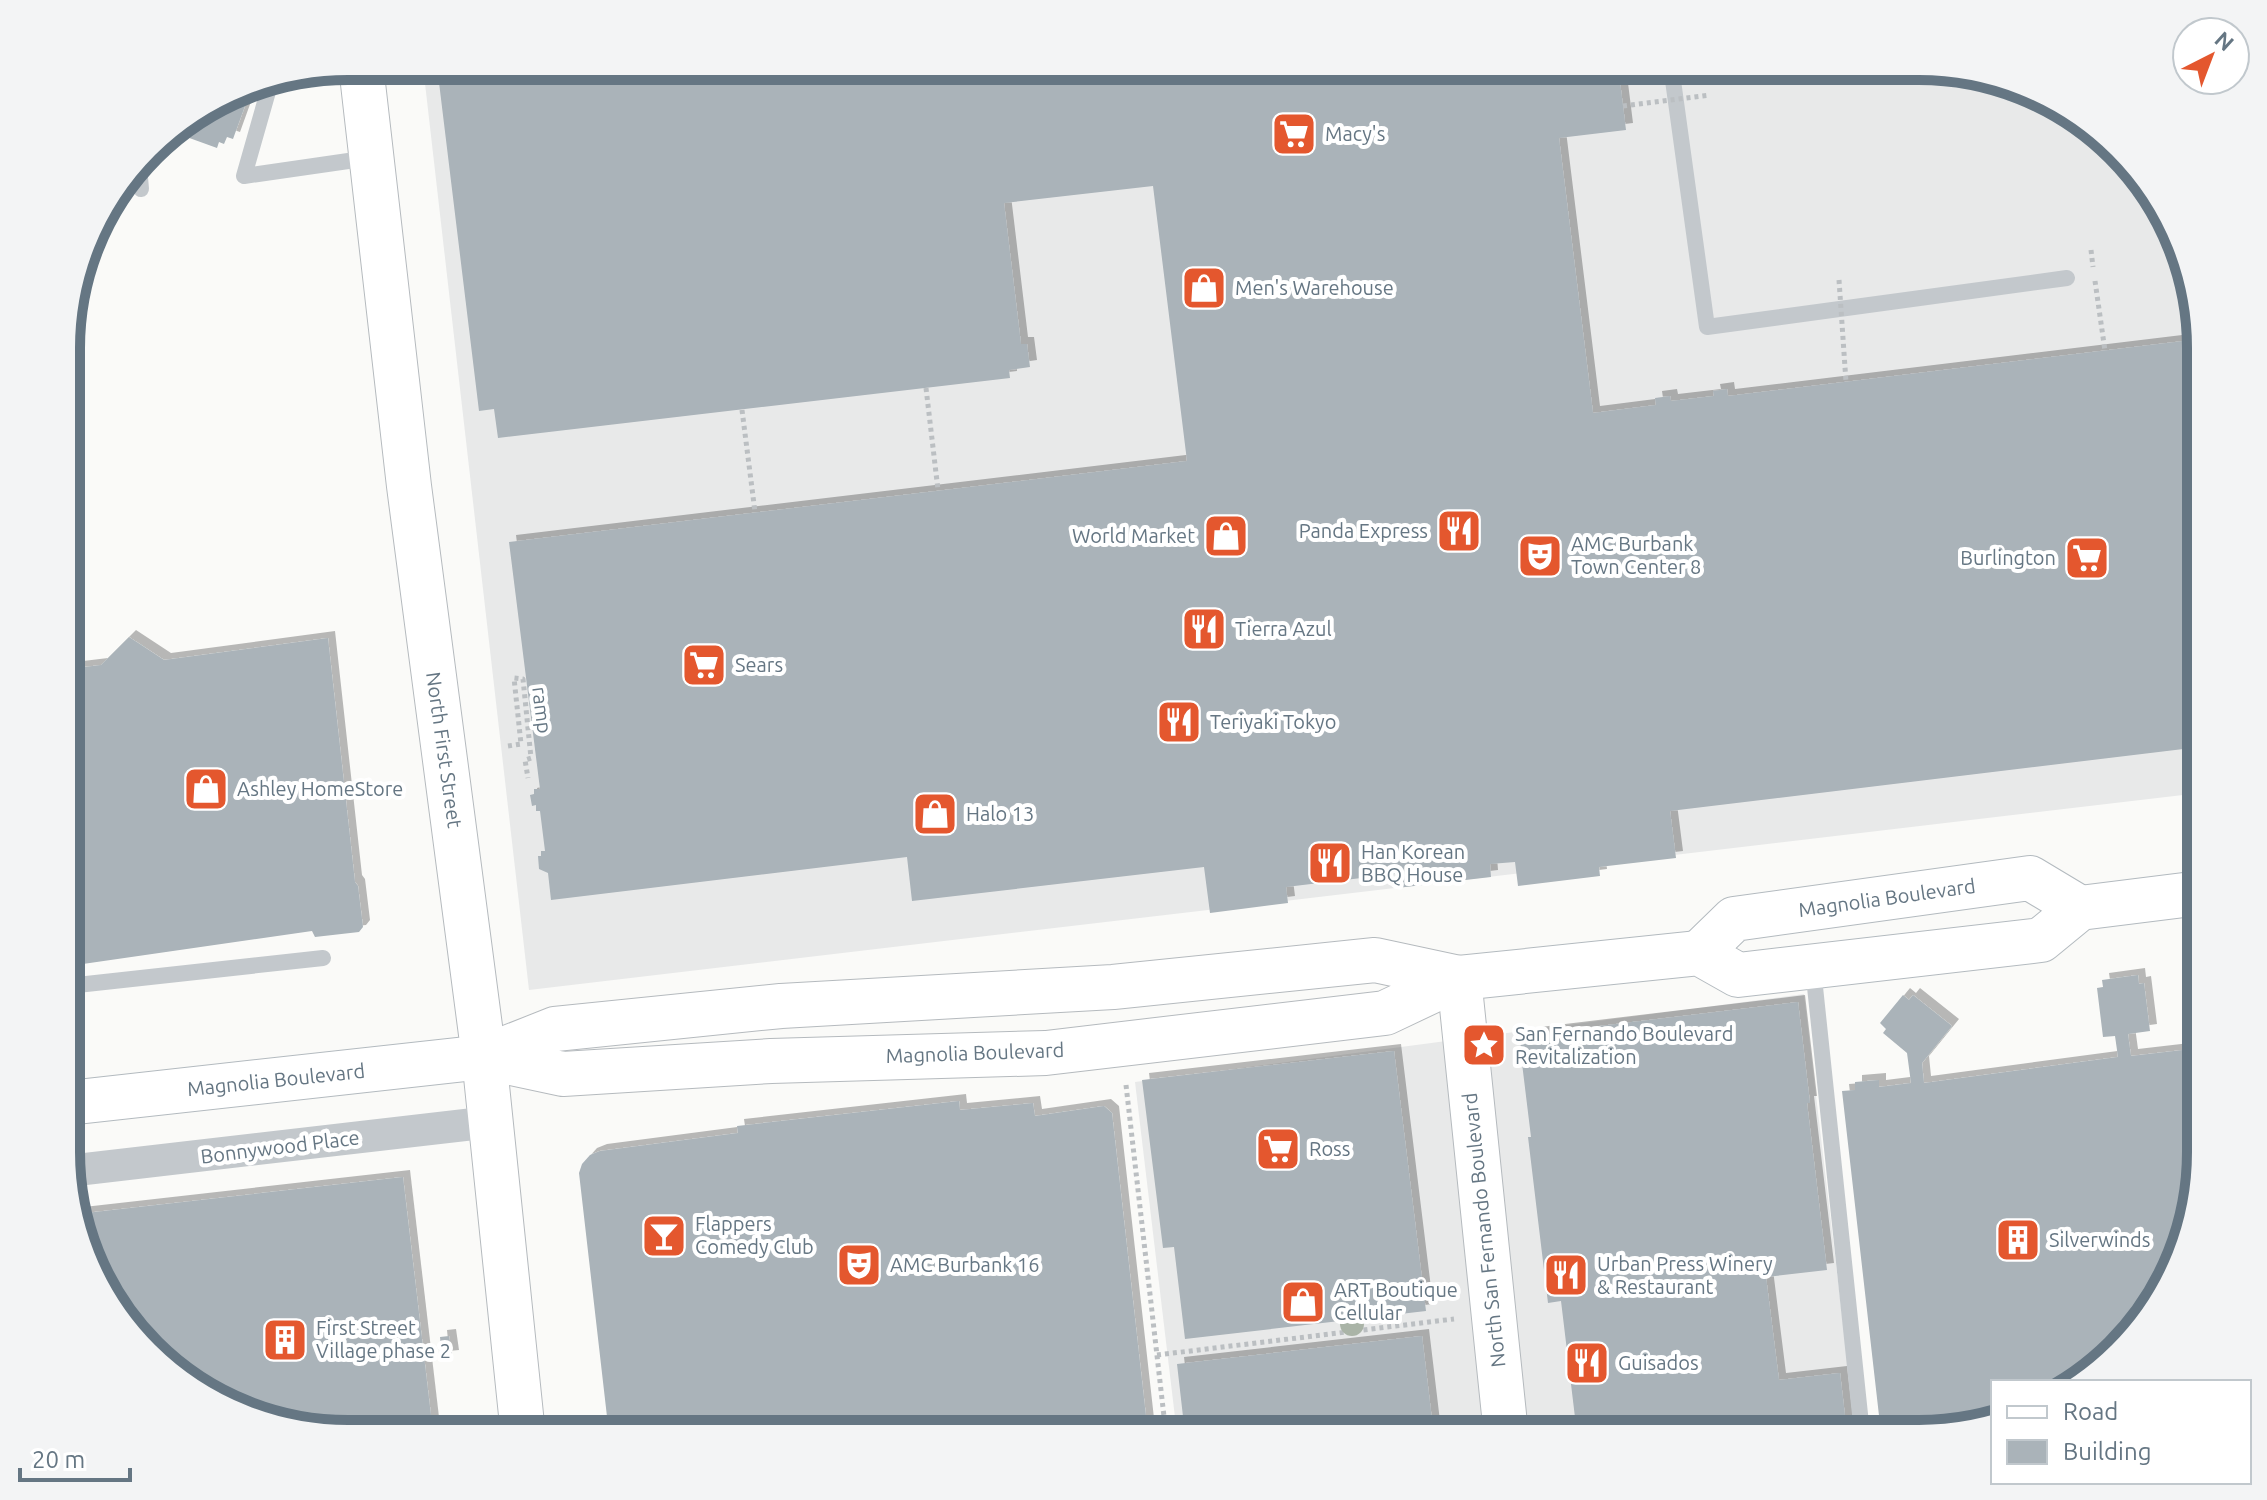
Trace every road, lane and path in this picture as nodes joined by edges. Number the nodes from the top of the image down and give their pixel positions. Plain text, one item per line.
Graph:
1 (1673, 80) edge
2 (363, 81) edge
3 (268, 92) edge
4 (1710, 95) dead end
5 (1623, 106) dead end
6 (371, 157) junction
7 (140, 180) edge
8 (141, 189) dead end
9 (2091, 250) dead end
10 (2067, 278) dead end
11 (1839, 280) dead end
12 (2105, 351) dead end
13 (1846, 382) dead end
14 (926, 388) dead end
15 (742, 410) dead end
16 (938, 490) dead end
17 (755, 512) dead end
18 (508, 746) dead end
19 (528, 778) dead end
20 (2186, 895) edge
21 (2080, 908) junction
22 (1699, 953) junction
23 (323, 958) dead end
24 (1813, 967) junction
25 (1459, 978) junction
26 (80, 985) edge
27 (1122, 1044) junction
28 (484, 1057) junction
29 (80, 1102) edge
30 (491, 1122) junction
31 (81, 1169) edge
32 (1492, 1314) junction
33 (1157, 1355) junction
34 (1164, 1419) edge
35 (1504, 1419) edge
36 (1861, 1419) edge
37 (522, 1420) edge

1 - 10 lane
2 - 6 main road, North First Street
3 - 6 lane
4 - 5 path, bridge
6 - 28 main road, North First Street
7 - 8 lane
9 - 12 path
11 - 13 path, bridge
14 - 16 path
15 - 17 path
18 - 19 path, ramp
20 - 21 main road
21 - 22 main road, Magnolia Boulevard
21 - 24 main road
22 - 24 main road
22 - 25 main road, Magnolia Boulevard
23 - 26 lane
24 - 36 lane
25 - 27 main road, Magnolia Boulevard
25 - 28 main road, Magnolia Boulevard
25 - 32 main road, North San Fernando Boulevard
27 - 28 main road, Magnolia Boulevard
27 - 33 path
28 - 29 main road, Magnolia Boulevard
28 - 30 main road, North First Street
30 - 31 street, Bonnywood Place
30 - 37 main road, North First Street
32 - 33 path
32 - 35 main road, North San Fernando Boulevard
33 - 34 path

